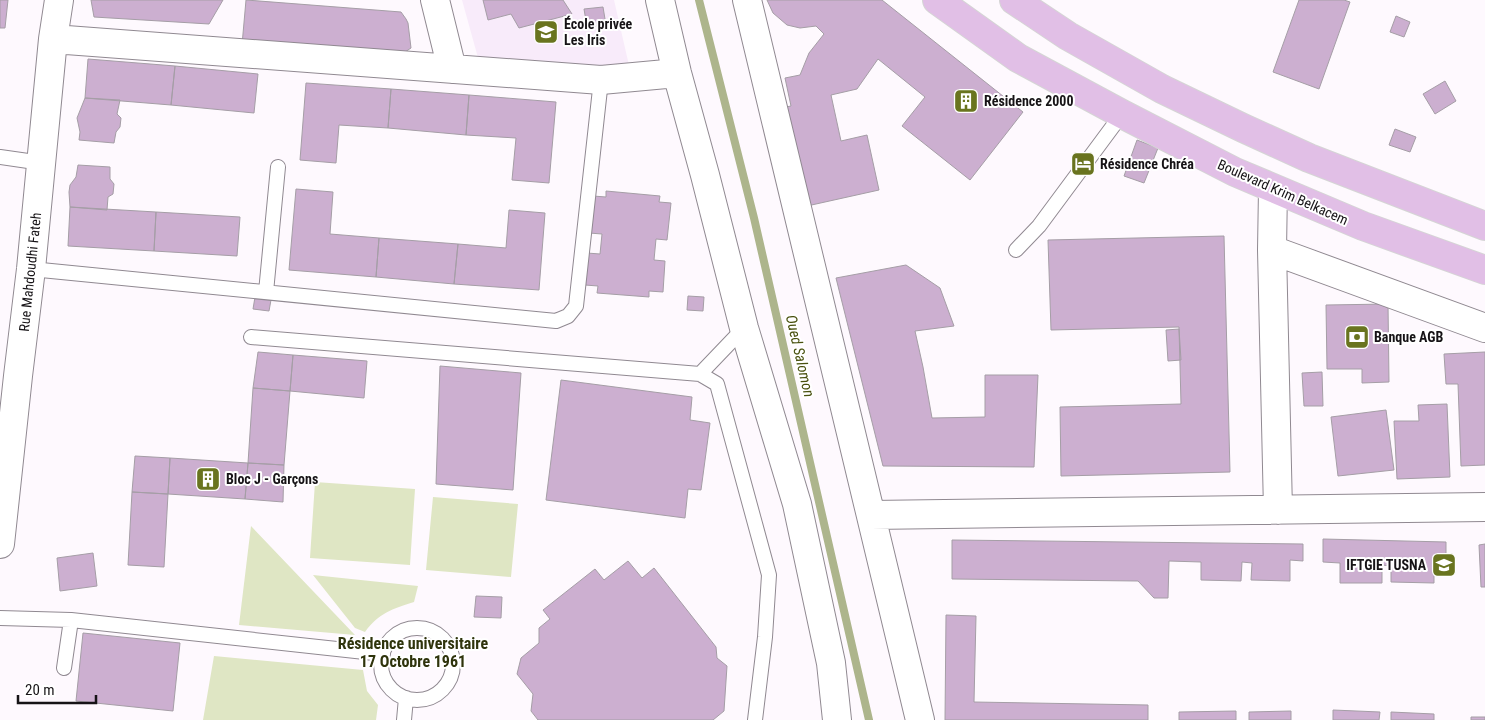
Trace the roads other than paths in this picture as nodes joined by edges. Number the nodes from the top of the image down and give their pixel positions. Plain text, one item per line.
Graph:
1 (59, 0) edge
2 (435, 0) edge
3 (660, 0) edge
4 (747, 0) edge
5 (937, 0) edge
6 (1014, 0) edge
7 (53, 39) junction
8 (452, 69) junction
9 (677, 73) junction
10 (601, 80) junction
11 (1122, 114) junction
12 (0, 157) edge
13 (42, 163) junction
14 (278, 168) dead end
15 (1273, 189) junction
16 (1485, 226) edge
17 (1016, 250) dead end
18 (1272, 250) junction
19 (31, 269) junction
20 (1485, 270) edge
21 (266, 292) junction
22 (744, 328) junction
23 (1485, 328) edge
24 (251, 337) dead end
25 (700, 374) junction
26 (9, 375) edge
27 (1485, 507) edge
28 (1278, 510) junction
29 (871, 515) junction
30 (0, 544) edge
31 (0, 618) edge
32 (71, 620) junction
33 (383, 654) junction
34 (64, 668) dead end
35 (406, 698) junction
36 (404, 720) edge
37 (755, 720) edge
38 (837, 720) edge
39 (920, 720) edge

1 - 7 street, Rue Mahdoudhi Fateh
2 - 8 street
3 - 9 street
4 - 29 street
5 - 11 main road, Boulevard Krim Belkacem
6 - 16 main road
7 - 8 street
7 - 13 street, Rue Mahdoudhi Fateh
8 - 10 street
9 - 10 street
9 - 22 street
10 - 21 lane
11 - 15 main road, Boulevard Krim Belkacem
11 - 17 lane
12 - 13 lane
13 - 19 street, Rue Mahdoudhi Fateh
14 - 21 lane
15 - 18 street
15 - 20 main road, Boulevard Krim Belkacem
18 - 23 street
18 - 28 street
19 - 21 lane
19 - 26 street, Rue Mahdoudhi Fateh
22 - 25 lane
22 - 38 street
24 - 25 lane
25 - 37 lane
26 - 30 street, Rue Mahdoudhi Fateh
27 - 28 street
28 - 29 street
29 - 39 street
31 - 32 lane
32 - 33 lane
32 - 34 lane
33 - 35 lane
33 - 35 lane
35 - 36 lane

